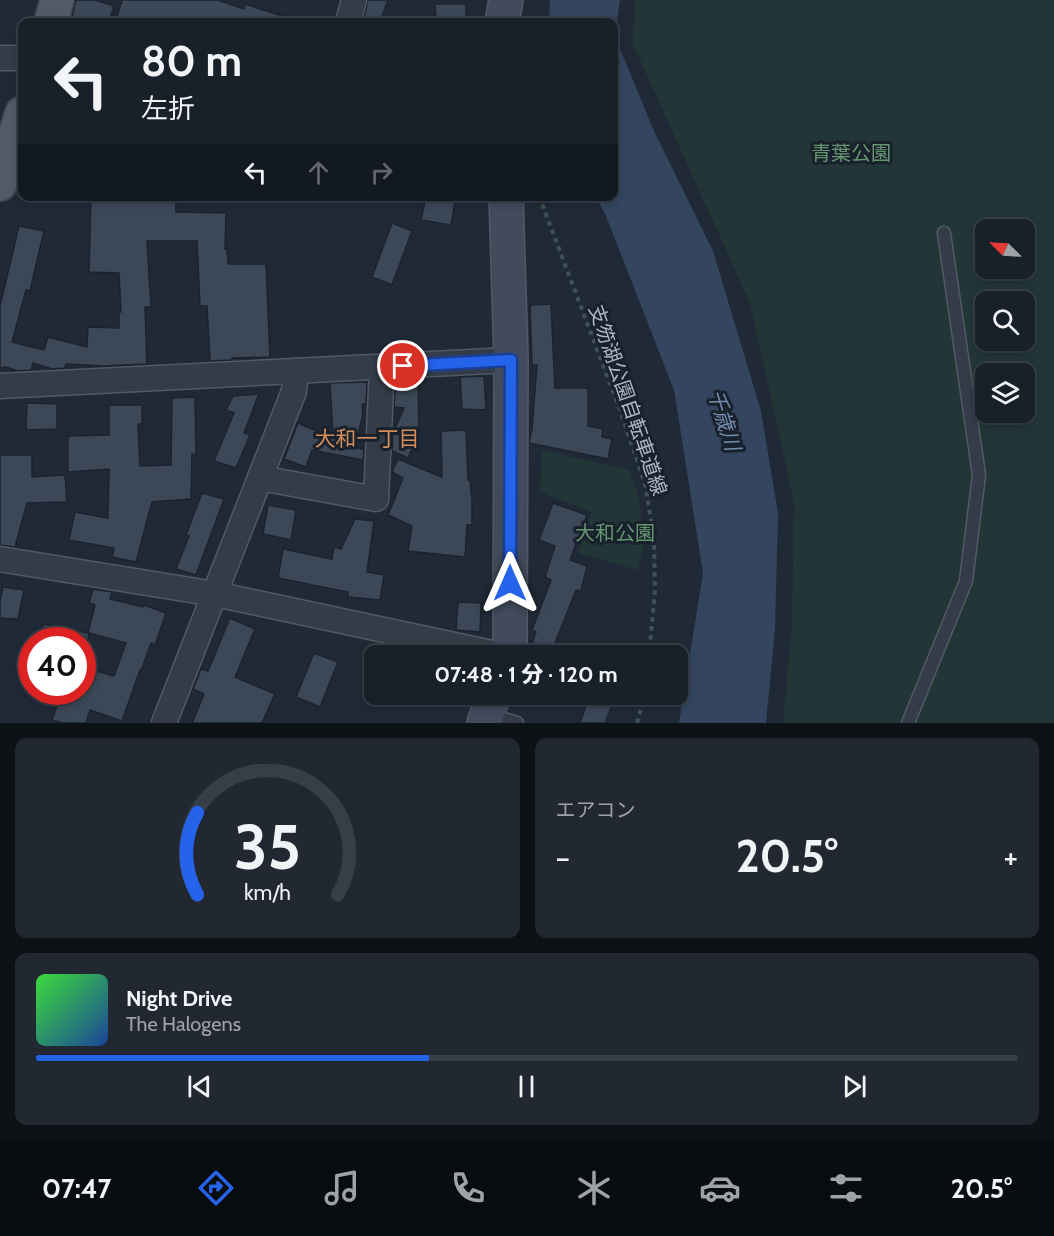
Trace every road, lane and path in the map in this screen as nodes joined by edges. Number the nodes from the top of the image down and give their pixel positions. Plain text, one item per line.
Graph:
1 (57, 0) edge
2 (354, 0) edge
3 (506, 0) edge
4 (52, 18) edge
5 (349, 18) edge
6 (503, 18) edge
7 (0, 58) edge
8 (18, 58) edge
9 (18, 126) edge
10 (0, 184) edge
11 (506, 201) edge
12 (541, 201) edge
13 (944, 233) dead end
14 (511, 360) junction
15 (382, 367) junction
16 (296, 371) junction
17 (0, 386) edge
18 (260, 478) junction
19 (0, 559) edge
20 (214, 594) junction
21 (455, 645) edge
22 (510, 645) edge
23 (650, 645) edge
24 (642, 705) edge
25 (164, 723) edge
26 (638, 723) edge
27 (908, 723) edge

1 - 4 main road
2 - 5 street
3 - 6 street
7 - 8 street
9 - 10 main road
11 - 14 street
12 - 23 path, 支笏湖公園自転車道線
13 - 27 lane
14 - 15 street
14 - 22 street
15 - 16 street
15 - 18 street
16 - 17 street
16 - 18 street
18 - 20 street
19 - 20 street
20 - 21 street
20 - 25 street
24 - 26 path

